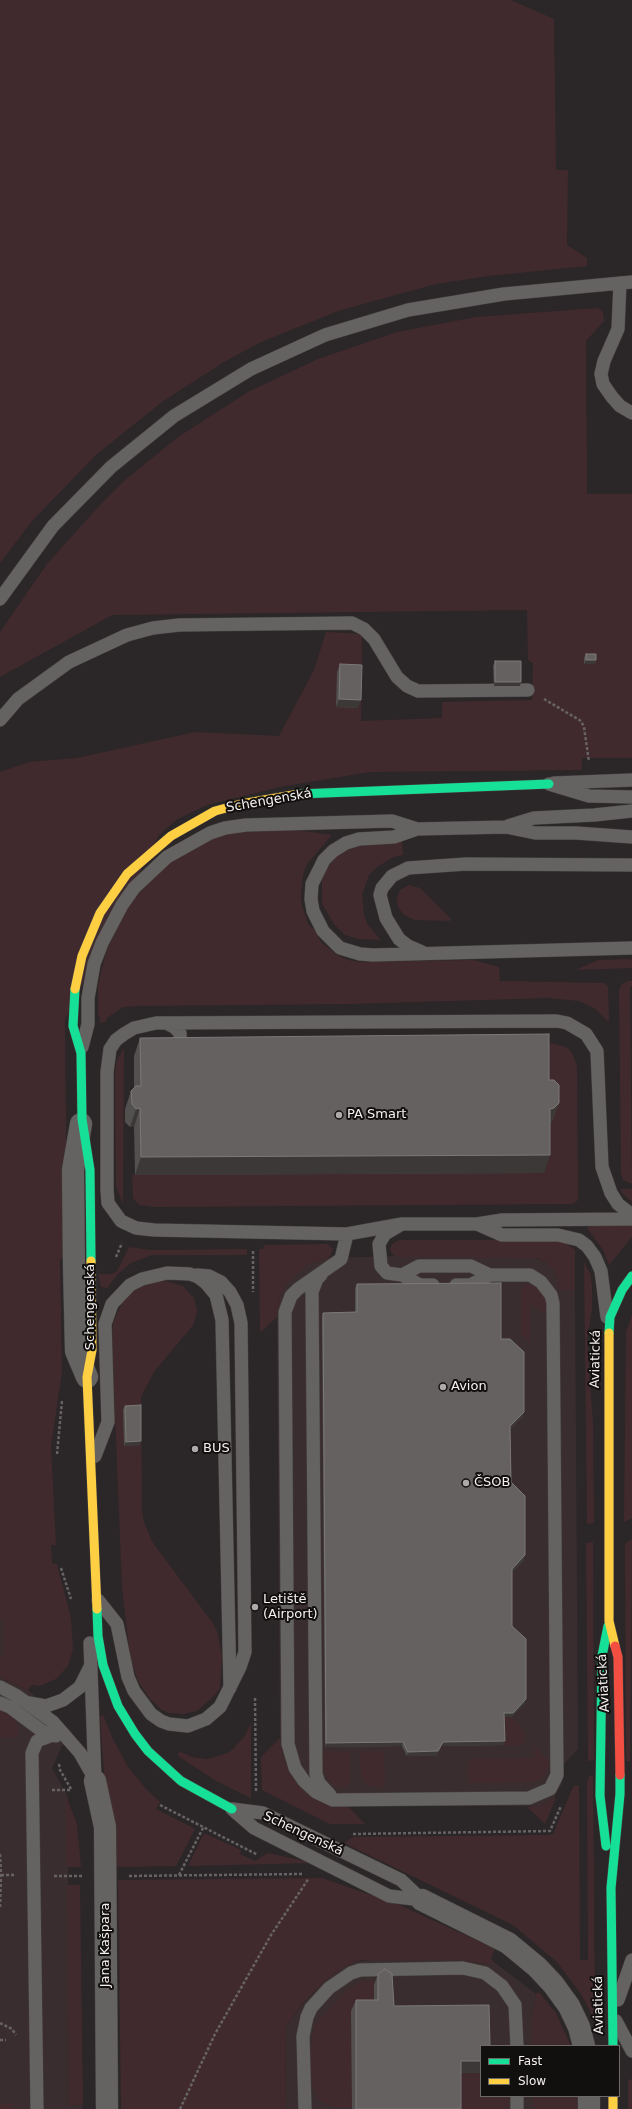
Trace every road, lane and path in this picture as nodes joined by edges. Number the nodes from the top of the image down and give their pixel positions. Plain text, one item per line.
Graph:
1 (626, 282) edge
2 (632, 413) edge
3 (0, 599) edge
4 (528, 690) joint
5 (0, 720) edge
6 (589, 766) dead end
7 (632, 780) edge
8 (549, 784) junction
9 (632, 797) edge
10 (632, 811) edge
11 (506, 827) junction
12 (417, 829) junction
13 (632, 837) edge
14 (632, 865) edge
15 (632, 948) edge
16 (426, 953) junction
17 (528, 1021) junction
18 (166, 1023) junction
19 (512, 1033) edge
20 (81, 1053) junction
21 (181, 1055) edge
22 (82, 1119) joint
23 (632, 1215) edge
24 (632, 1219) edge
25 (402, 1224) junction
26 (477, 1224) junction
27 (347, 1234) junction
28 (325, 1270) junction
29 (190, 1274) junction
30 (402, 1275) junction
31 (490, 1275) junction
32 (632, 1276) edge
33 (608, 1328) junction
34 (86, 1377) joint
35 (90, 1468) junction
36 (314, 1531) junction
37 (330, 1531) edge
38 (96, 1599) junction
39 (609, 1621) junction
40 (91, 1662) junction
41 (0, 1687) edge
42 (230, 1688) junction
43 (255, 1698) dead end
44 (27, 1702) junction
45 (0, 1703) edge
46 (53, 1735) junction
47 (66, 1739) junction
48 (95, 1782) junction
49 (47, 1790) dead end
50 (71, 1790) dead end
51 (256, 1797) dead end
52 (340, 1800) junction
53 (160, 1805) dead end
54 (232, 1809) junction
55 (203, 1828) junction
56 (0, 1854) edge
57 (258, 1855) dead end
58 (312, 1874) dead end
59 (2, 1875) junction
60 (21, 1875) dead end
61 (47, 1876) dead end
62 (86, 1876) dead end
63 (179, 1876) dead end
64 (611, 1888) junction
65 (422, 1900) junction
66 (0, 1907) edge
67 (632, 1960) edge
68 (612, 2014) junction
69 (0, 2040) edge
70 (6, 2040) dead end
71 (517, 2045) edge
72 (584, 2045) edge
73 (613, 2045) edge
74 (632, 2051) edge
75 (517, 2097) edge
76 (589, 2097) edge
77 (613, 2097) edge
78 (37, 2109) edge
79 (107, 2109) edge
80 (180, 2109) edge
81 (305, 2109) edge
82 (517, 2109) edge
83 (590, 2109) edge
84 (613, 2109) edge

1 - 2 lane
1 - 3 lane
4 - 5 lane
4 - 6 path
7 - 8 lane, Schengenská
8 - 9 lane
8 - 20 street, Schengenská
10 - 11 lane
11 - 12 lane
11 - 13 lane
12 - 16 lane
12 - 20 lane
14 - 16 lane
15 - 16 lane
17 - 18 lane
17 - 19 lane
17 - 23 lane
18 - 21 lane
18 - 27 lane
20 - 22 street, Schengenská
22 - 34 street
24 - 26 lane
25 - 26 lane
25 - 27 lane
25 - 30 lane
26 - 33 lane
27 - 28 lane
28 - 36 lane
28 - 52 lane
29 - 35 lane
29 - 42 lane
29 - 42 lane
30 - 31 lane
30 - 31 lane
31 - 52 lane
32 - 33 street, Aviatická
33 - 39 street, Aviatická
34 - 35 street, Schengenská
35 - 38 street, Schengenská
36 - 37 lane
36 - 52 lane
38 - 40 lane
38 - 42 lane
38 - 54 street, Schengenská
39 - 64 street
39 - 64 street, Aviatická
40 - 44 lane
40 - 48 lane
41 - 44 lane
43 - 51 path
44 - 47 lane
45 - 46 lane
46 - 47 lane
46 - 78 lane
47 - 48 lane
48 - 79 street, Jana Kašpara
49 - 50 path
53 - 55 path
54 - 65 lane
54 - 65 lane, Schengenská
55 - 57 path
55 - 63 path
56 - 59 path
58 - 80 path
59 - 60 path
59 - 66 path
61 - 62 path
64 - 68 street, Aviatická
65 - 72 street, Schengenská
67 - 68 lane
68 - 73 street, Aviatická
68 - 74 lane
69 - 70 path
71 - 81 lane
75 - 82 lane
76 - 83 street
77 - 84 street

